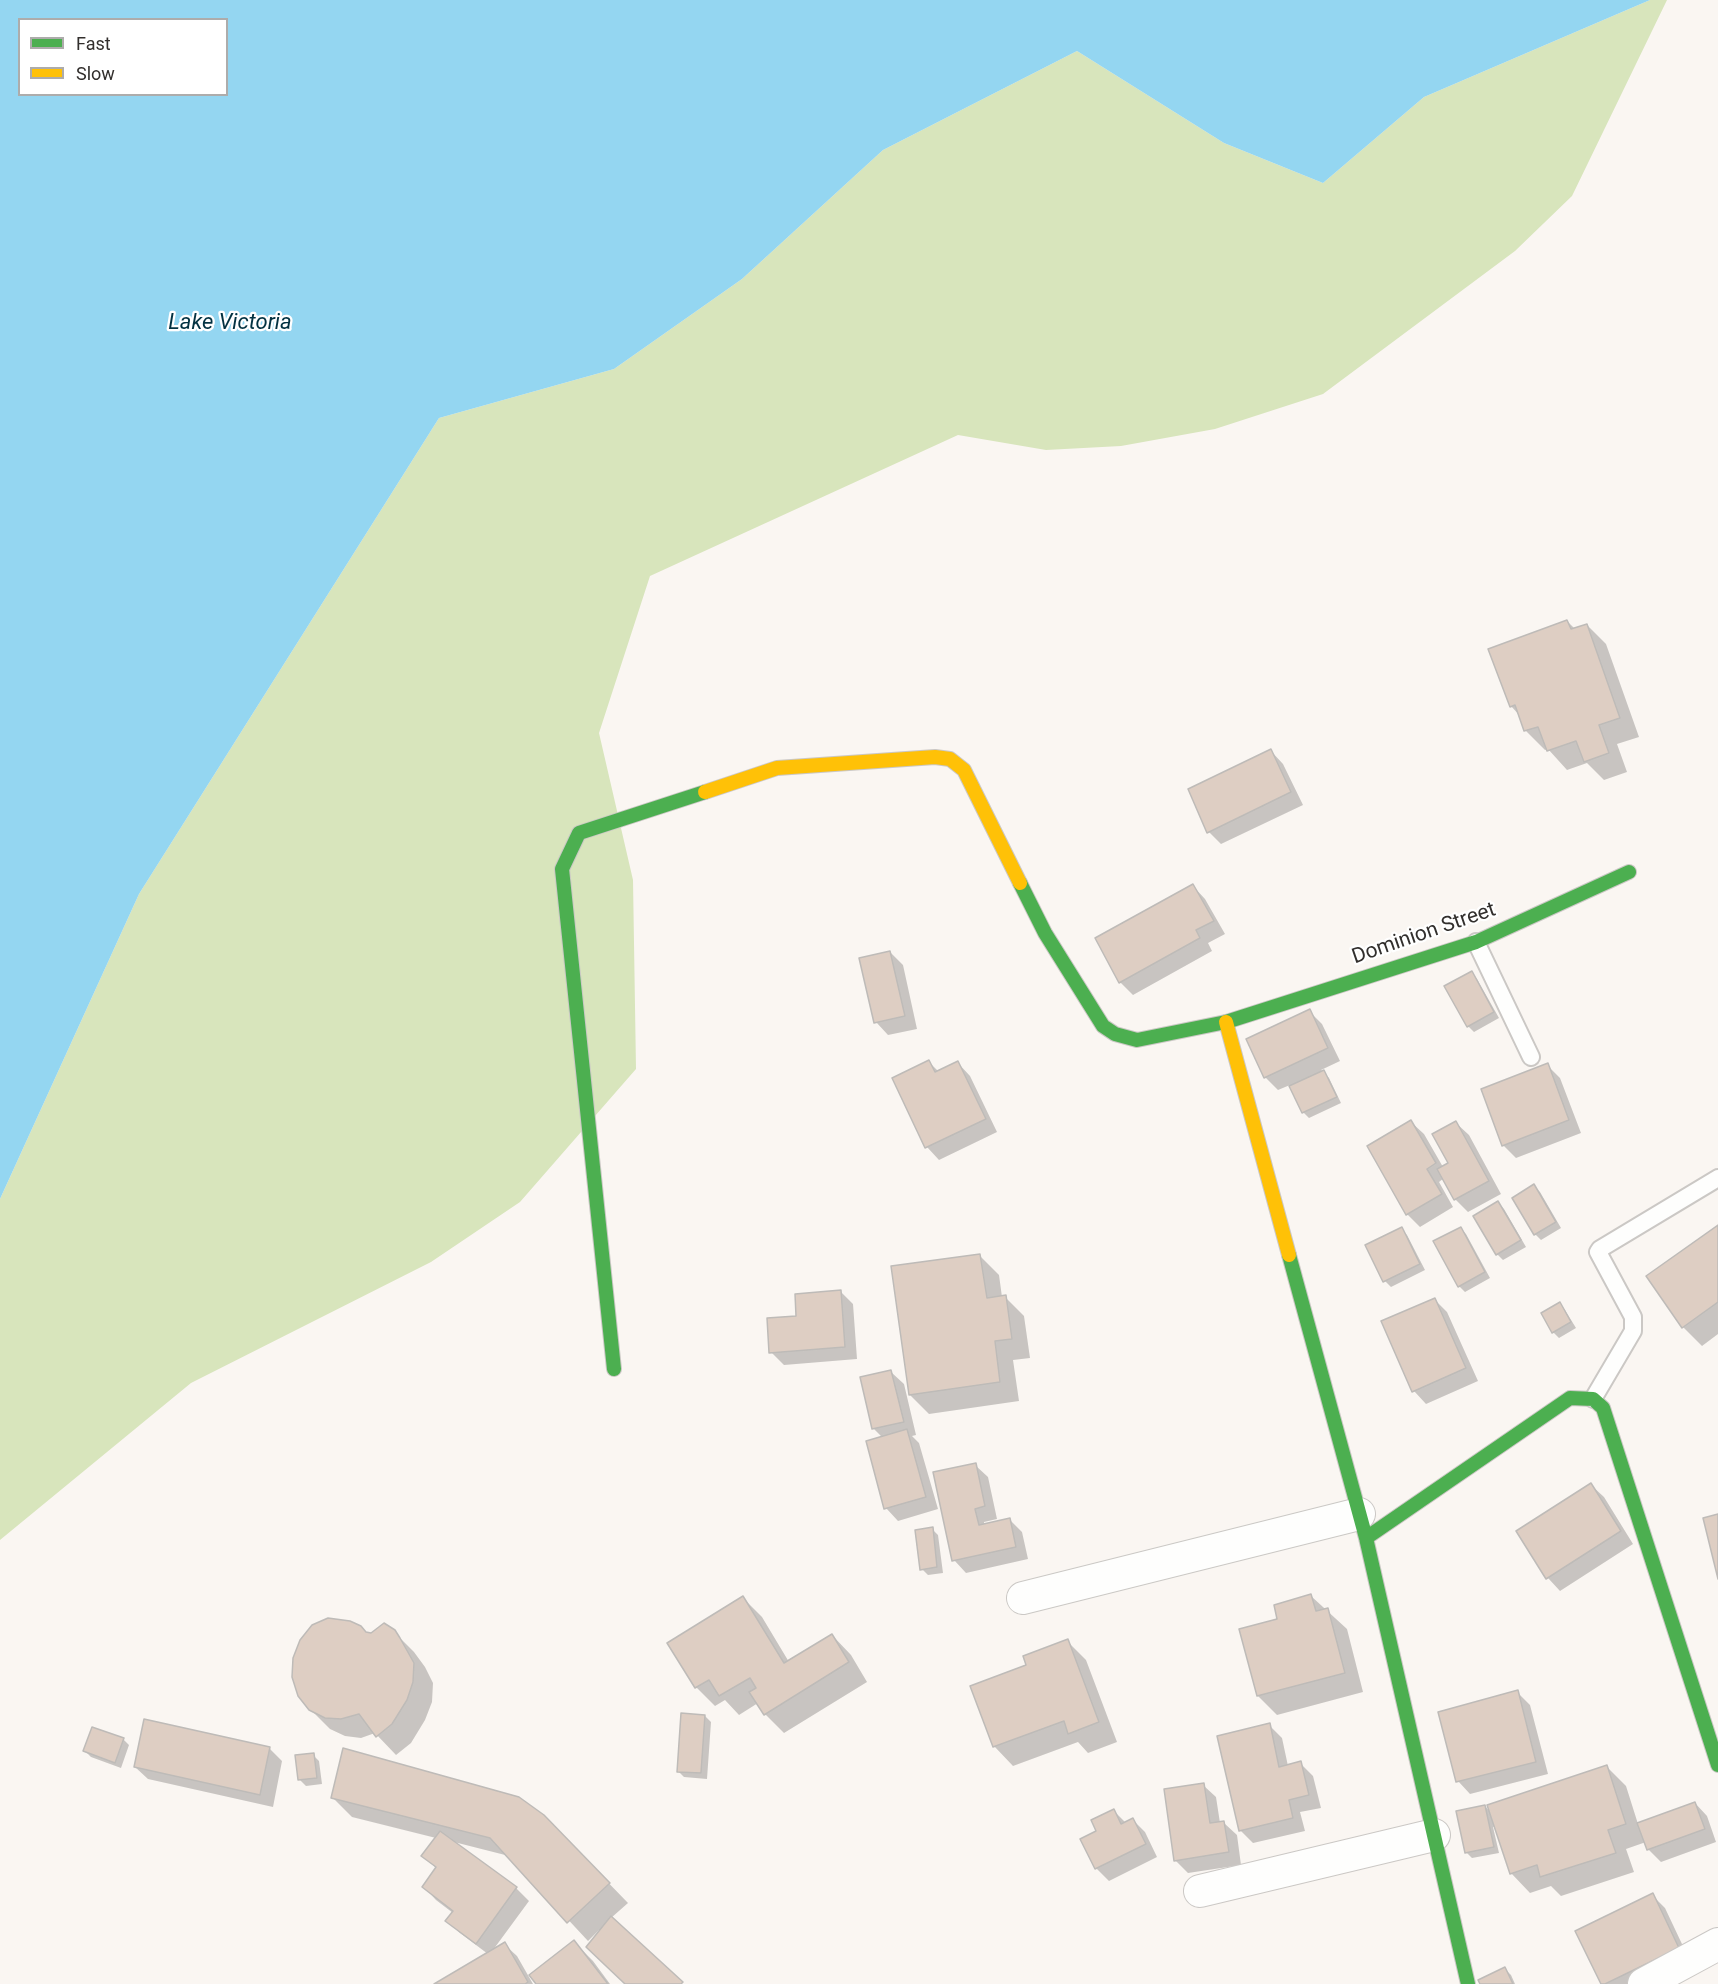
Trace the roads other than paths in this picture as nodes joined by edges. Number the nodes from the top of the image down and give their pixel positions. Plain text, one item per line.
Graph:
1 (1629, 872) dead end
2 (1476, 942) junction
3 (1227, 1022) junction
4 (1531, 1057) dead end
5 (1718, 1178) edge
6 (614, 1369) dead end
7 (1593, 1399) junction
8 (1363, 1526) junction
9 (1023, 1598) dead end
10 (1718, 1765) edge
11 (1434, 1836) junction
12 (1200, 1891) dead end
13 (1718, 1944) edge
14 (1468, 1984) edge
15 (1644, 1984) edge

1 - 2 street, Dominion Street
2 - 3 street, Dominion Street
2 - 4 lane
3 - 6 street, Dominion Street
3 - 8 street
5 - 7 lane
7 - 8 street
7 - 10 street
8 - 9 street
8 - 11 street
11 - 12 street
11 - 14 street
13 - 15 street

